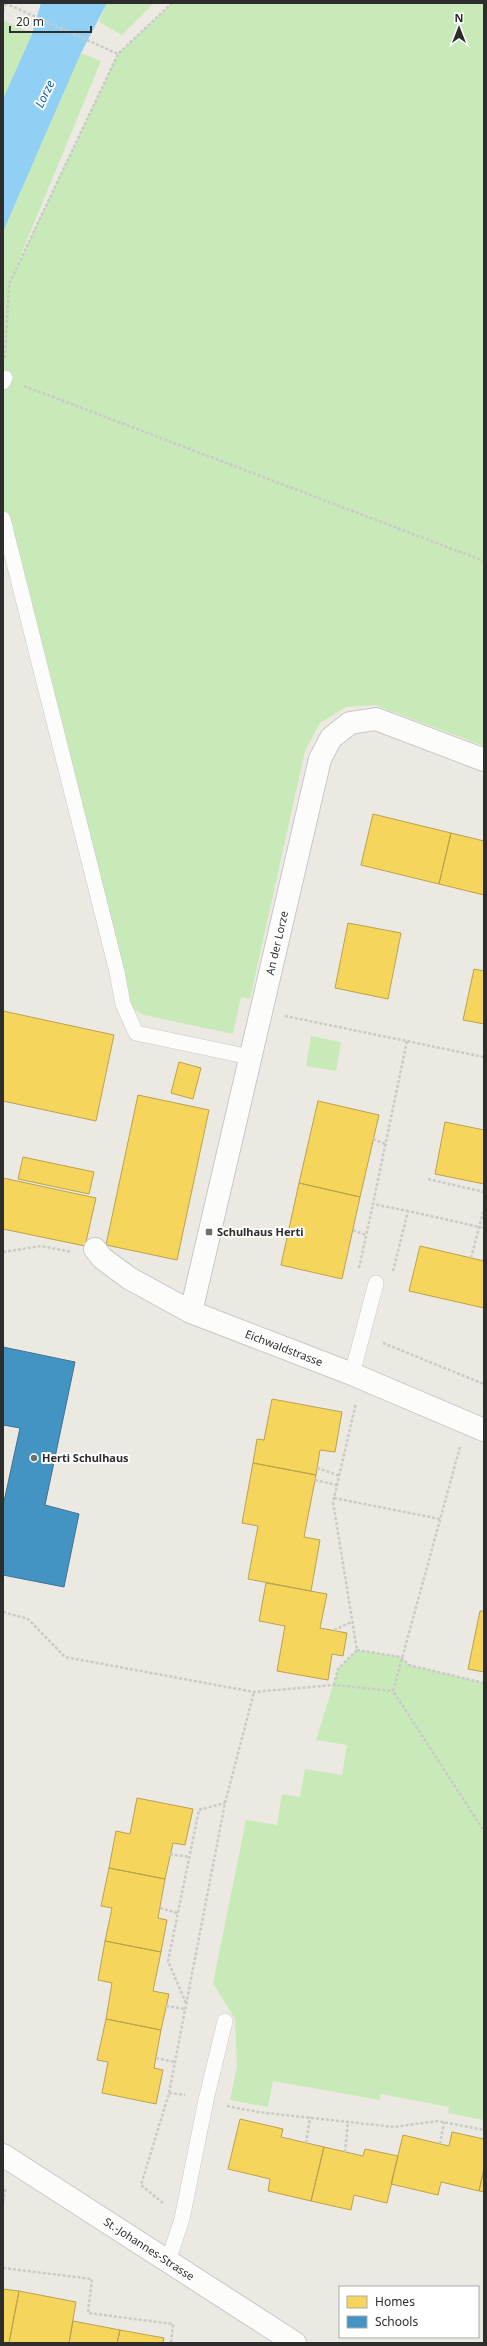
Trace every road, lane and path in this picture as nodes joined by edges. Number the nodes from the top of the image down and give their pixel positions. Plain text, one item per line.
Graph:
1 (6, 3) edge
2 (172, 3) edge
3 (3, 11) edge
4 (118, 54) junction
5 (4, 380) edge
6 (3, 519) edge
7 (484, 561) edge
8 (484, 760) edge
9 (262, 1011) junction
10 (407, 1041) junction
11 (250, 1057) junction
12 (484, 1057) edge
13 (373, 1139) dead end
14 (385, 1144) junction
15 (428, 1179) dead end
16 (484, 1192) edge
17 (484, 1209) edge
18 (408, 1210) junction
19 (480, 1227) junction
20 (484, 1228) edge
21 (353, 1230) dead end
22 (366, 1235) dead end
23 (3, 1252) edge
24 (98, 1253) joint
25 (471, 1258) dead end
26 (392, 1272) dead end
27 (376, 1283) dead end
28 (191, 1312) junction
29 (352, 1374) junction
30 (372, 1382) junction
31 (484, 1384) edge
32 (357, 1398) dead end
33 (484, 1430) edge
34 (461, 1442) dead end
35 (317, 1468) dead end
36 (340, 1476) junction
37 (315, 1480) dead end
38 (338, 1485) junction
39 (334, 1498) junction
40 (440, 1519) junction
41 (3, 1612) edge
42 (352, 1622) junction
43 (334, 1630) dead end
44 (357, 1650) junction
45 (401, 1657) junction
46 (484, 1683) edge
47 (334, 1685) junction
48 (393, 1691) junction
49 (254, 1692) junction
50 (225, 1803) junction
51 (484, 1831) edge
52 (170, 1854) dead end
53 (189, 1857) junction
54 (160, 1908) dead end
55 (178, 1913) junction
56 (186, 2004) junction
57 (166, 2006) dead end
58 (186, 2009) junction
59 (225, 2022) dead end
60 (156, 2058) dead end
61 (175, 2062) junction
62 (169, 2093) junction
63 (193, 2097) dead end
64 (226, 2106) dead end
65 (310, 2118) junction
66 (348, 2122) junction
67 (444, 2122) junction
68 (484, 2130) edge
69 (306, 2143) dead end
70 (440, 2144) dead end
71 (345, 2152) dead end
72 (3, 2155) edge
73 (7, 2181) dead end
74 (3, 2202) edge
75 (182, 2218) junction
76 (168, 2261) junction
77 (3, 2268) edge
78 (171, 2343) edge
79 (295, 2343) edge

1 - 3 path
1 - 4 path
2 - 4 path
4 - 5 path
5 - 7 path
6 - 11 lane
8 - 9 street, An der Lorze
9 - 10 path
9 - 11 street, An der Lorze
10 - 12 path
10 - 14 path
11 - 28 street, An der Lorze
13 - 14 path
14 - 18 path
15 - 16 path
17 - 19 path
18 - 19 path
18 - 26 path
19 - 20 path
19 - 25 path
21 - 22 path
23 - 24 path
24 - 28 street, Eichwaldstrasse
27 - 29 lane
28 - 29 street, Eichwaldstrasse
29 - 30 street, Eichwaldstrasse
30 - 31 path
30 - 33 street, Eichwaldstrasse
32 - 36 path
34 - 40 path
35 - 36 path
36 - 38 path
37 - 38 path
38 - 39 path
39 - 40 path
39 - 42 path
40 - 45 path
41 - 49 path
42 - 43 path
42 - 44 path
44 - 45 path
44 - 47 path
45 - 46 path
45 - 48 path
47 - 48 path
47 - 49 path
48 - 51 path
49 - 50 path
50 - 53 path
50 - 56 path
52 - 53 path
53 - 55 path
54 - 55 path
55 - 56 path
56 - 58 path
57 - 58 path
58 - 61 path
59 - 75 lane
60 - 61 path
61 - 62 path
62 - 63 path
62 - 75 path
64 - 65 path
65 - 66 path
65 - 69 path
66 - 67 path
66 - 71 path
67 - 68 path
67 - 70 path
72 - 76 street, St.-Johannes-Strasse
73 - 74 path
75 - 76 lane
76 - 79 street, St.-Johannes-Strasse
77 - 78 path

